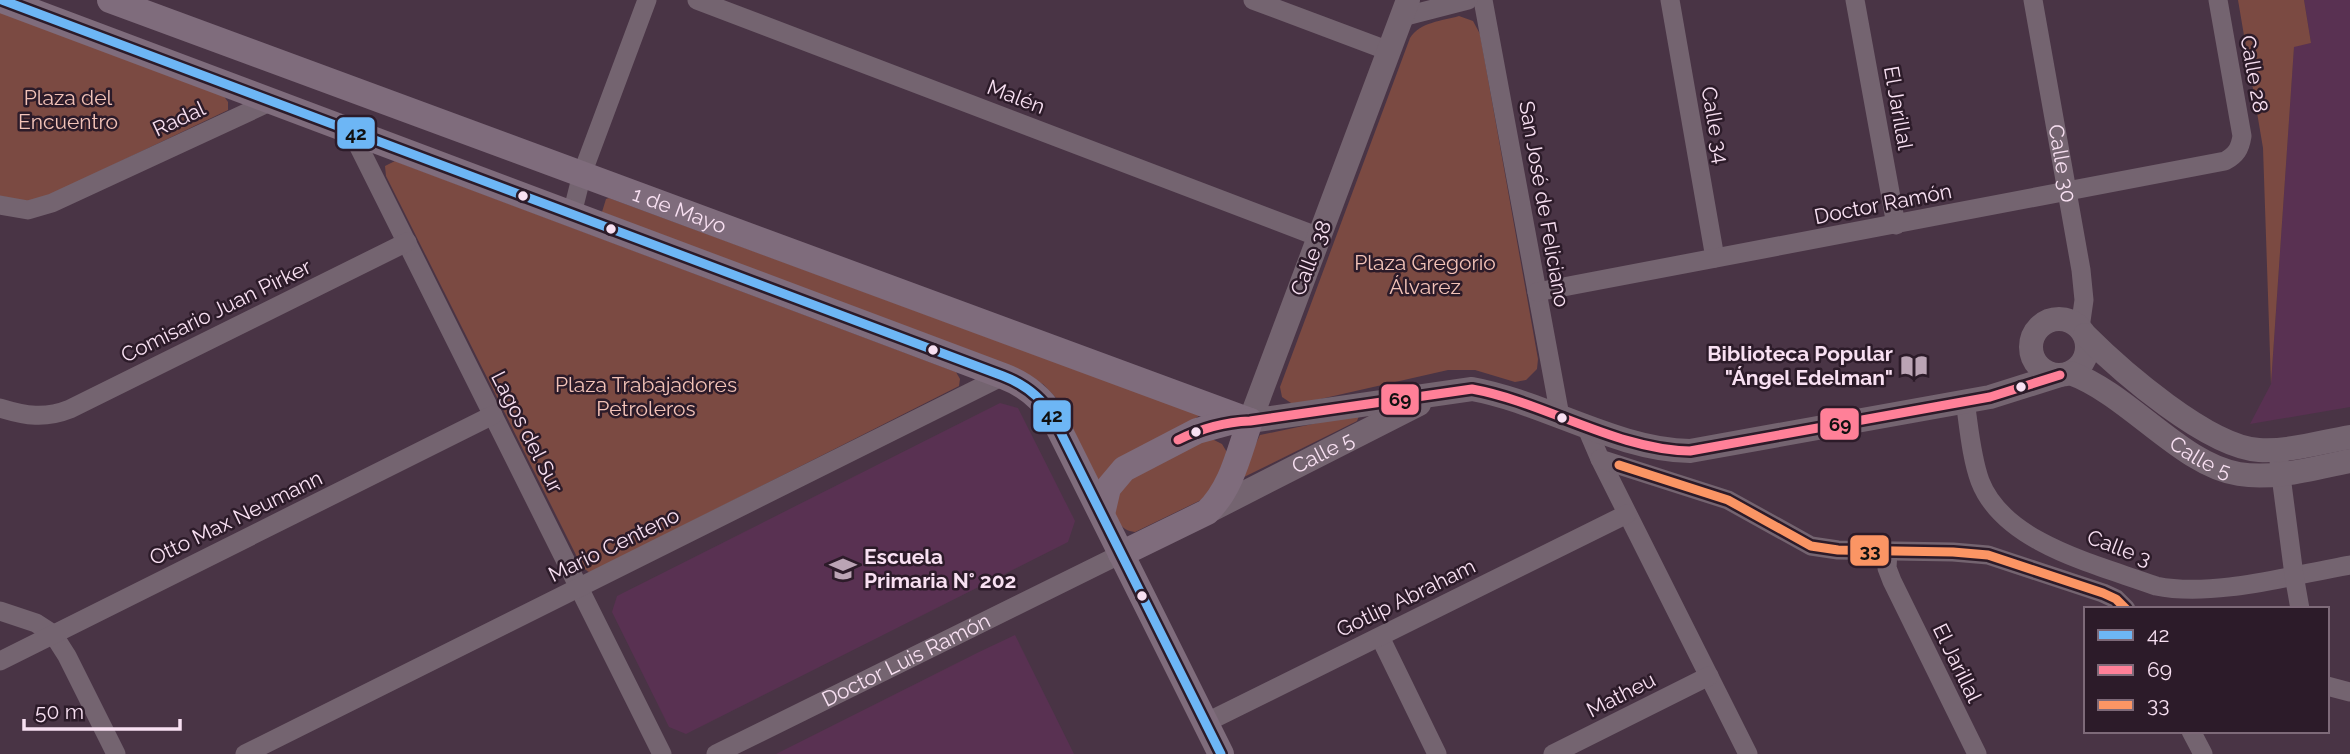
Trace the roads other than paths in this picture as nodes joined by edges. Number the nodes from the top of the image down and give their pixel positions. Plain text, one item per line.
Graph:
1 (2, 0) edge
2 (110, 0) edge
3 (647, 0) edge
4 (697, 0) edge
5 (1253, 0) edge
6 (1468, 0) edge
7 (1483, 0) edge
8 (1670, 0) edge
9 (1855, 0) edge
10 (2033, 0) edge
11 (2218, 0) edge
12 (1405, 9) edge
13 (1389, 51) junction
14 (272, 101) junction
15 (351, 131) junction
16 (2235, 155) joint
17 (582, 174) junction
18 (2067, 193) junction
19 (0, 205) edge
20 (572, 214) junction
21 (1896, 225) junction
22 (1319, 237) junction
23 (407, 242) junction
24 (1715, 258) junction
25 (1537, 292) junction
26 (2082, 331) junction
27 (2065, 374) junction
28 (1003, 376) junction
29 (1437, 394) junction
30 (1965, 401) junction
31 (0, 408) edge
32 (493, 415) junction
33 (1559, 416) junction
34 (1250, 421) junction
35 (1585, 424) junction
36 (2350, 437) edge
37 (2277, 449) junction
38 (1600, 459) junction
39 (2350, 461) edge
40 (2281, 474) junction
41 (1208, 512) junction
42 (1102, 514) junction
43 (1627, 514) junction
44 (1888, 551) junction
45 (1121, 554) junction
46 (2350, 565) edge
47 (2294, 575) junction
48 (579, 587) junction
49 (2124, 607) edge
50 (2300, 607) edge
51 (0, 611) edge
52 (53, 634) junction
53 (1380, 636) junction
54 (0, 661) edge
55 (1709, 676) junction
56 (2329, 686) edge
57 (2350, 692) edge
58 (1205, 723) junction
59 (2192, 733) edge
60 (116, 754) edge
61 (245, 754) edge
62 (662, 754) edge
63 (716, 754) edge
64 (1221, 754) edge
65 (1437, 754) edge
66 (1553, 754) edge
67 (1748, 754) edge
68 (1977, 754) edge
69 (2203, 754) edge

1 - 14 main road, 1 de Mayo
2 - 17 main road, 1 de Mayo
3 - 17 street
4 - 22 street, Malén
5 - 13 street
6 - 12 street
7 - 25 street, San José de Feliciano
8 - 24 street, Calle 34
9 - 21 street, El Jarillal
10 - 18 street, Calle 30
11 - 16 street, Calle 28
12 - 13 street, Calle 38
13 - 22 street, Calle 38
14 - 15 main road, 1 de Mayo
14 - 19 street, Radal
15 - 20 main road, 1 de Mayo
15 - 23 street, Lagos del Sur
16 - 18 street, Doctor Ramón
17 - 20 street
17 - 34 main road, 1 de Mayo
18 - 21 street, Doctor Ramón
18 - 26 street, Calle 30
20 - 28 main road, 1 de Mayo
21 - 24 street, Doctor Ramón
22 - 34 street, Calle 38
23 - 31 street, Comisario Juan Pirker
23 - 32 street, Lagos del Sur
24 - 25 street, Doctor Ramón
25 - 33 street, San José de Feliciano
26 - 27 street, Calle 30
26 - 27 street
26 - 37 street, Calle 5
27 - 30 street, Calle 5
27 - 40 street, Calle 5
28 - 42 main road, 1 de Mayo
28 - 48 street, Mario Centeno
29 - 33 street, Calle 5
29 - 34 street, Calle 5
29 - 41 street, Calle 5
30 - 35 street, Calle 5
30 - 47 street, Calle 3
32 - 48 street, Lagos del Sur
32 - 52 street, Otto Max Neumann
33 - 35 street, Calle 5
34 - 41 main road, Calle 38
34 - 42 main road, Calle 5
35 - 38 street
36 - 37 street, Calle 5
37 - 40 street
38 - 43 street
38 - 44 street
39 - 40 street, Calle 5
40 - 47 street
41 - 45 main road, Doctor Luis Ramón
42 - 45 main road, 1 de Mayo
43 - 53 street, Gotlip Abraham
43 - 55 street
44 - 49 street
44 - 68 street, El Jarillal
45 - 58 main road, 1 de Mayo
45 - 63 street, Doctor Luis Ramón
46 - 47 street, Calle 3
47 - 50 street
48 - 61 street, Mario Centeno
48 - 62 street, Lagos del Sur
51 - 52 street
52 - 54 street, Otto Max Neumann
52 - 60 street
53 - 58 street, Gotlip Abraham
53 - 65 street
55 - 66 street, Matheu
55 - 67 street
56 - 57 street
58 - 64 main road, 1 de Mayo
59 - 69 street

